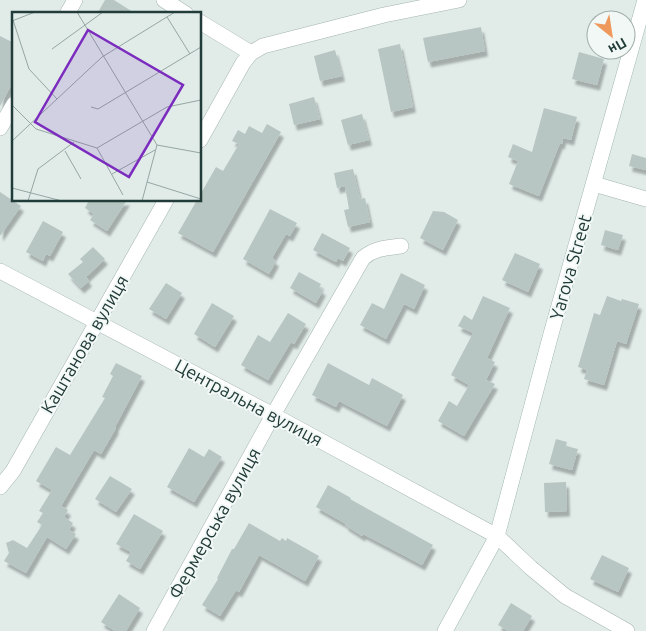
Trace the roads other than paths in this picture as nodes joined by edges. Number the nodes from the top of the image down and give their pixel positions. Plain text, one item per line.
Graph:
1 (75, 0) edge
2 (164, 0) edge
3 (459, 0) edge
4 (645, 0) edge
5 (385, 7) edge
6 (68, 12) edge
7 (183, 12) edge
8 (201, 23) edge
9 (251, 53) junction
10 (12, 107) edge
11 (0, 128) edge
12 (201, 138) edge
13 (594, 184) junction
14 (646, 199) edge
15 (165, 201) edge
16 (401, 246) dead end
17 (0, 271) edge
18 (98, 322) junction
19 (274, 415) junction
20 (0, 487) edge
21 (497, 536) junction
22 (154, 631) edge
23 (445, 631) edge
24 (627, 631) edge

1 - 6 street
2 - 7 street
3 - 5 street
4 - 13 street, Yarova Street
5 - 9 street
8 - 9 street
9 - 12 street
10 - 11 street
13 - 14 street
13 - 21 street, Yarova Street
15 - 18 street, Каштанова вулиця
16 - 19 street, Фермерська вулиця
17 - 18 street, Центральна вулиця
18 - 19 street, Центральна вулиця
18 - 20 street, Каштанова вулиця
19 - 21 street, Центральна вулиця
19 - 22 street, Фермерська вулиця
21 - 23 street, Yarova Street
21 - 24 street, Центральна вулиця

